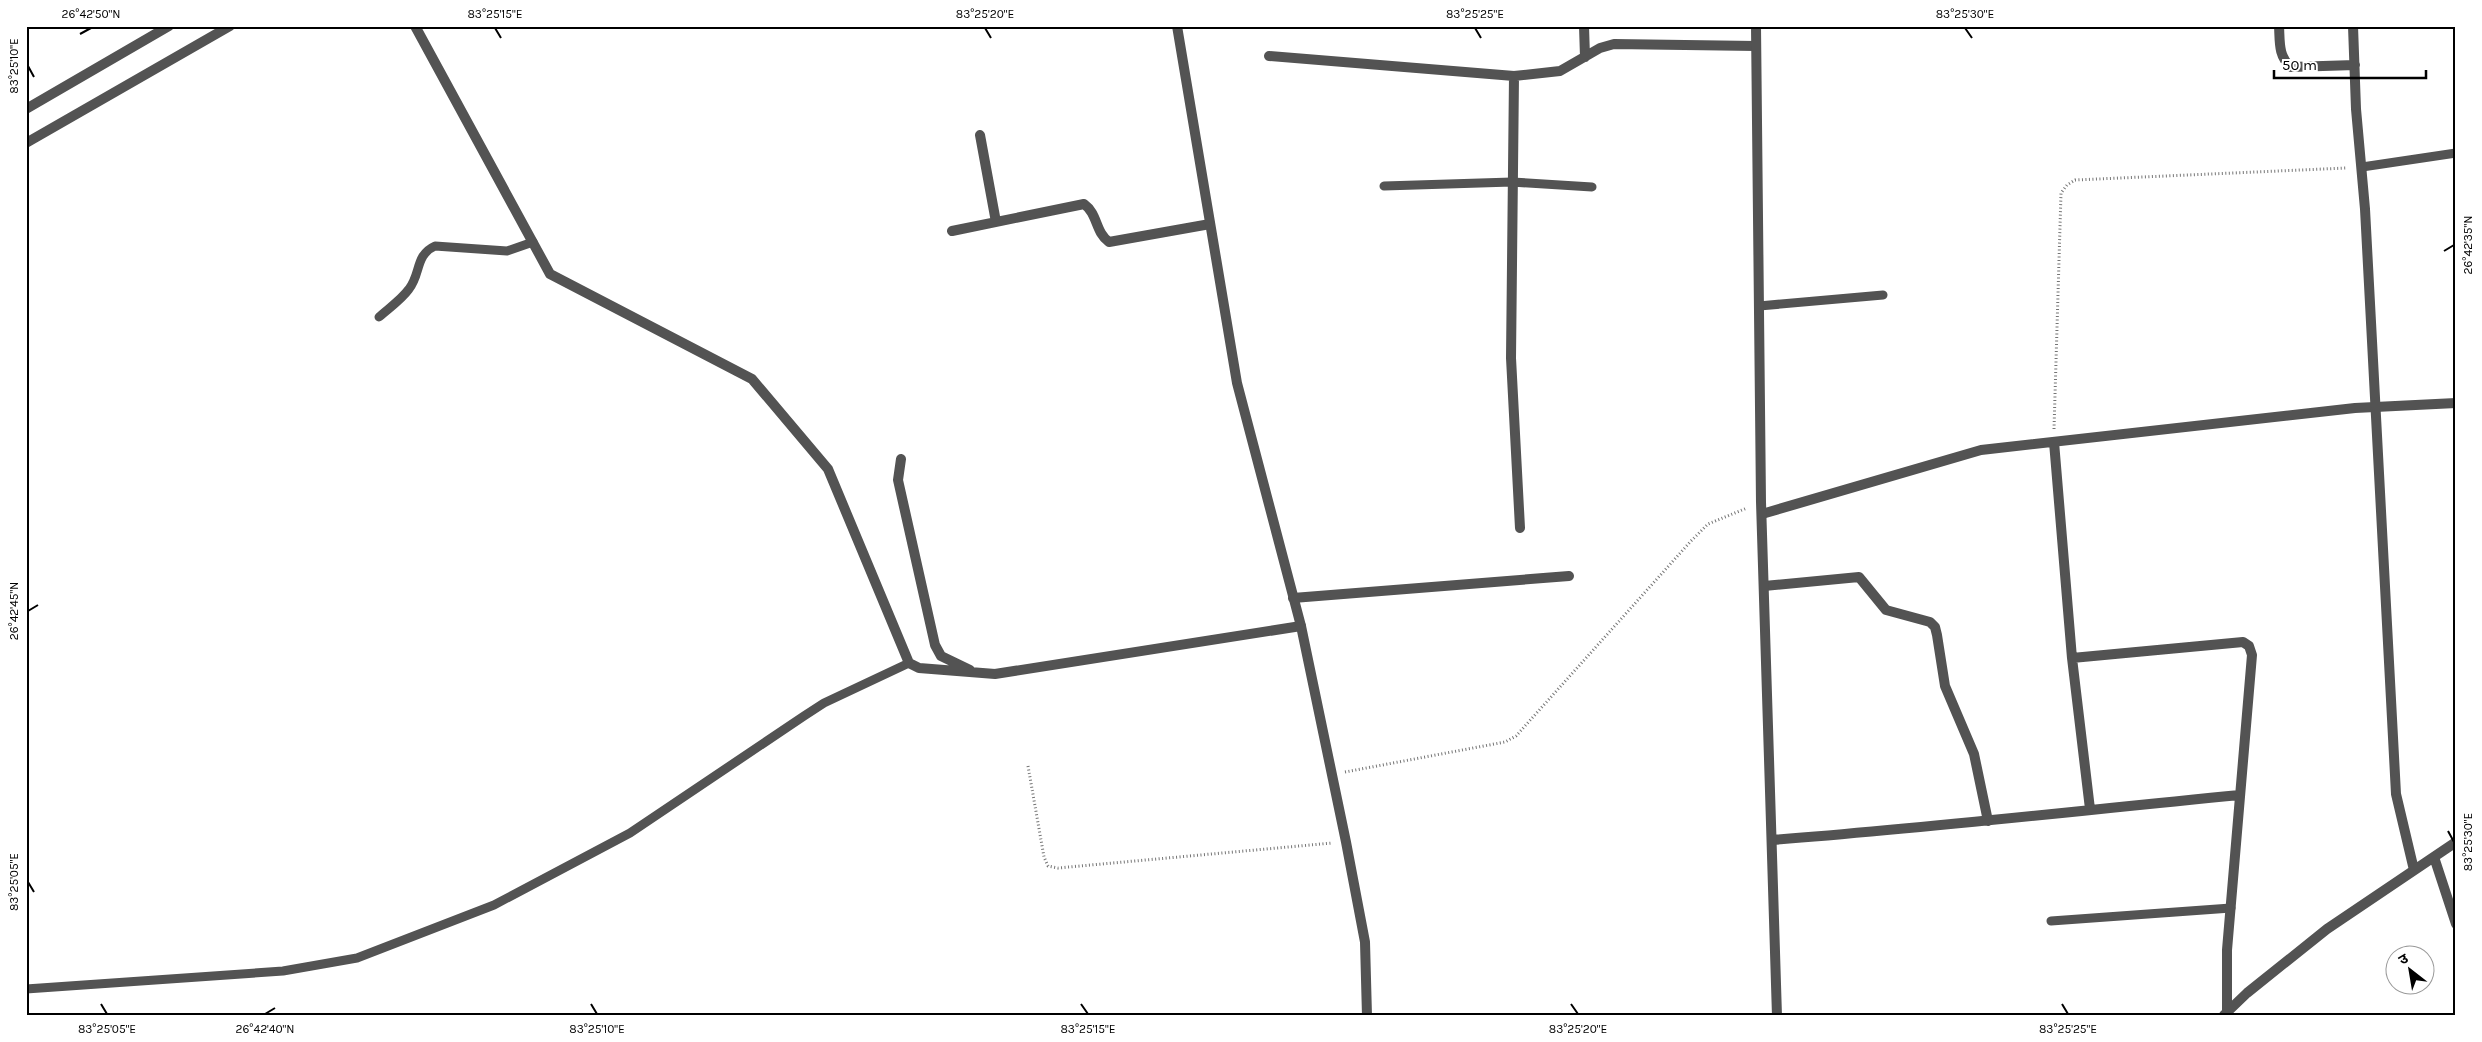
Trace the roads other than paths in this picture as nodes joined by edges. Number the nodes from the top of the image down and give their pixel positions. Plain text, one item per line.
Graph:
1 (169, 26) edge
2 (230, 26) edge
3 (415, 26) edge
4 (1177, 26) edge
5 (1584, 26) edge
6 (1756, 26) edge
7 (2279, 26) edge
8 (2353, 26) edge
9 (1756, 46) junction
10 (1269, 56) dead end
11 (1585, 57) junction
12 (2355, 65) junction
13 (1514, 76) junction
14 (26, 109) edge
15 (980, 135) dead end
16 (26, 143) edge
17 (2456, 154) edge
18 (2362, 167) junction
19 (1512, 182) junction
20 (1384, 186) dead end
21 (1592, 187) dead end
22 (996, 222) junction
23 (1210, 224) junction
24 (952, 231) dead end
25 (533, 242) junction
26 (1883, 296) dead end
27 (1760, 306) junction
28 (379, 317) dead end
29 (2456, 403) edge
30 (2374, 407) junction
31 (2054, 442) junction
32 (902, 459) dead end
33 (1762, 514) junction
34 (1520, 528) dead end
35 (1569, 576) dead end
36 (1764, 586) junction
37 (1293, 598) junction
38 (1301, 626) junction
39 (2072, 658) junction
40 (909, 663) junction
41 (975, 673) junction
42 (2240, 795) junction
43 (2090, 809) junction
44 (1988, 821) junction
45 (1772, 840) junction
46 (2456, 842) edge
47 (2434, 857) junction
48 (2414, 870) junction
49 (2230, 908) junction
50 (2051, 921) dead end
51 (2456, 924) edge
52 (26, 989) edge
53 (2225, 1014) edge
54 (1367, 1016) edge
55 (1777, 1016) edge

1 - 14 street
2 - 16 street
3 - 25 street
4 - 23 street
5 - 11 street
6 - 9 street
7 - 12 street
8 - 12 street
9 - 11 street
9 - 27 street
10 - 13 street
11 - 13 street
12 - 18 street
13 - 19 street
15 - 22 street
17 - 18 lane
18 - 30 street
19 - 20 lane
19 - 21 lane
19 - 34 street
22 - 23 street
22 - 24 street
23 - 37 street
25 - 28 lane
25 - 40 street
26 - 27 lane
27 - 33 street
29 - 30 street
30 - 31 street
30 - 48 street
31 - 33 street
31 - 39 street
32 - 41 street
33 - 36 street
35 - 37 street
36 - 44 street
36 - 45 street
37 - 38 street
38 - 41 street
38 - 54 street
39 - 42 street
39 - 43 street
40 - 41 street
40 - 52 lane
42 - 43 street
42 - 49 street
43 - 44 street
44 - 45 street
45 - 55 street
46 - 47 street
47 - 48 street
47 - 51 street
48 - 53 street
49 - 50 lane
49 - 53 street

